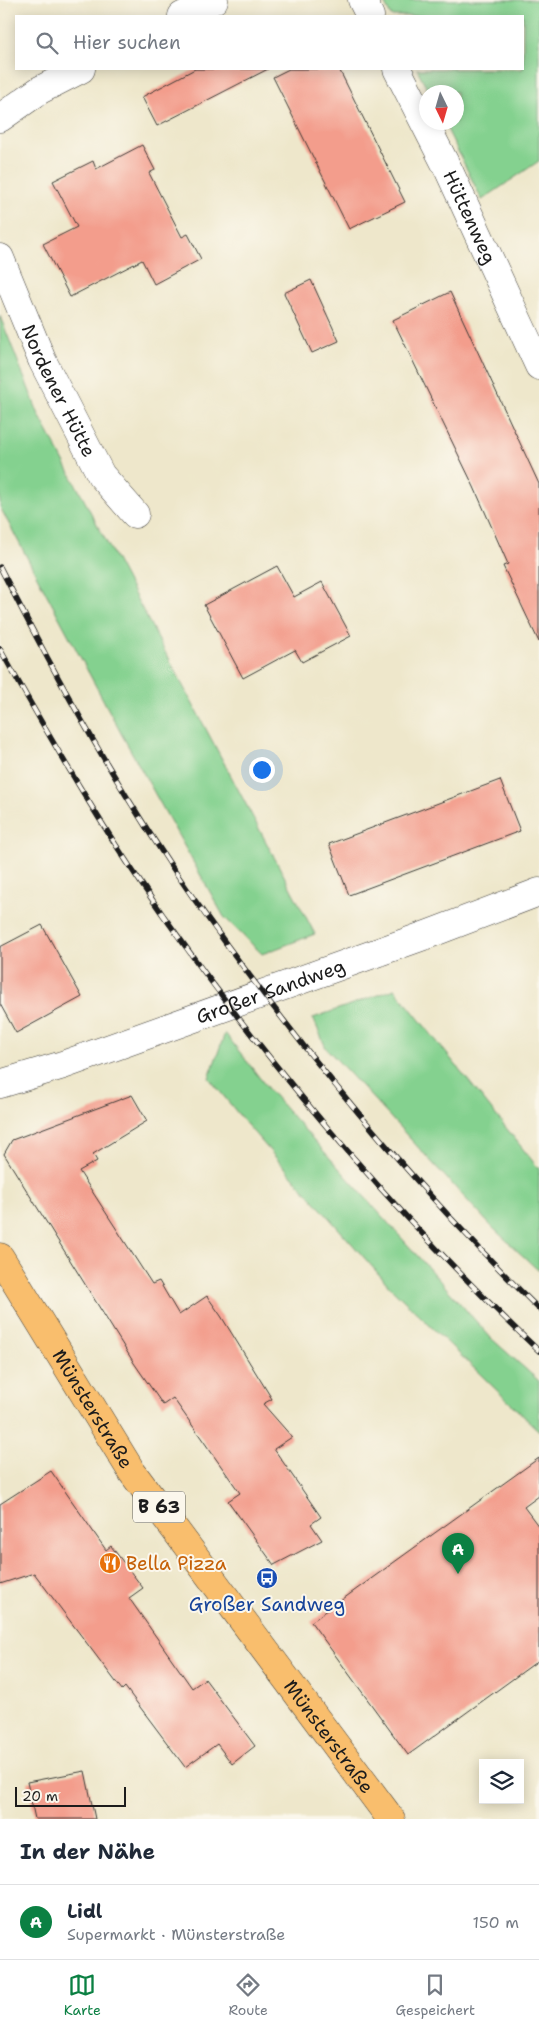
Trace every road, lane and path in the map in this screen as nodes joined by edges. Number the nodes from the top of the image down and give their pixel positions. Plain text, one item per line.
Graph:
1 (214, 0) edge
2 (362, 0) edge
3 (184, 15) edge
4 (370, 15) edge
5 (79, 70) edge
6 (398, 70) edge
7 (0, 118) edge
8 (0, 258) edge
9 (539, 366) edge
10 (135, 514) dead end
11 (539, 892) edge
12 (0, 1084) edge
13 (0, 1257) edge
14 (391, 1819) edge

1 - 3 street
2 - 4 street
5 - 7 street
6 - 9 street, Hüttenweg
8 - 10 street, Nordener Hütte
11 - 12 street, Großer Sandweg
13 - 14 main road, Münsterstraße / B 63

